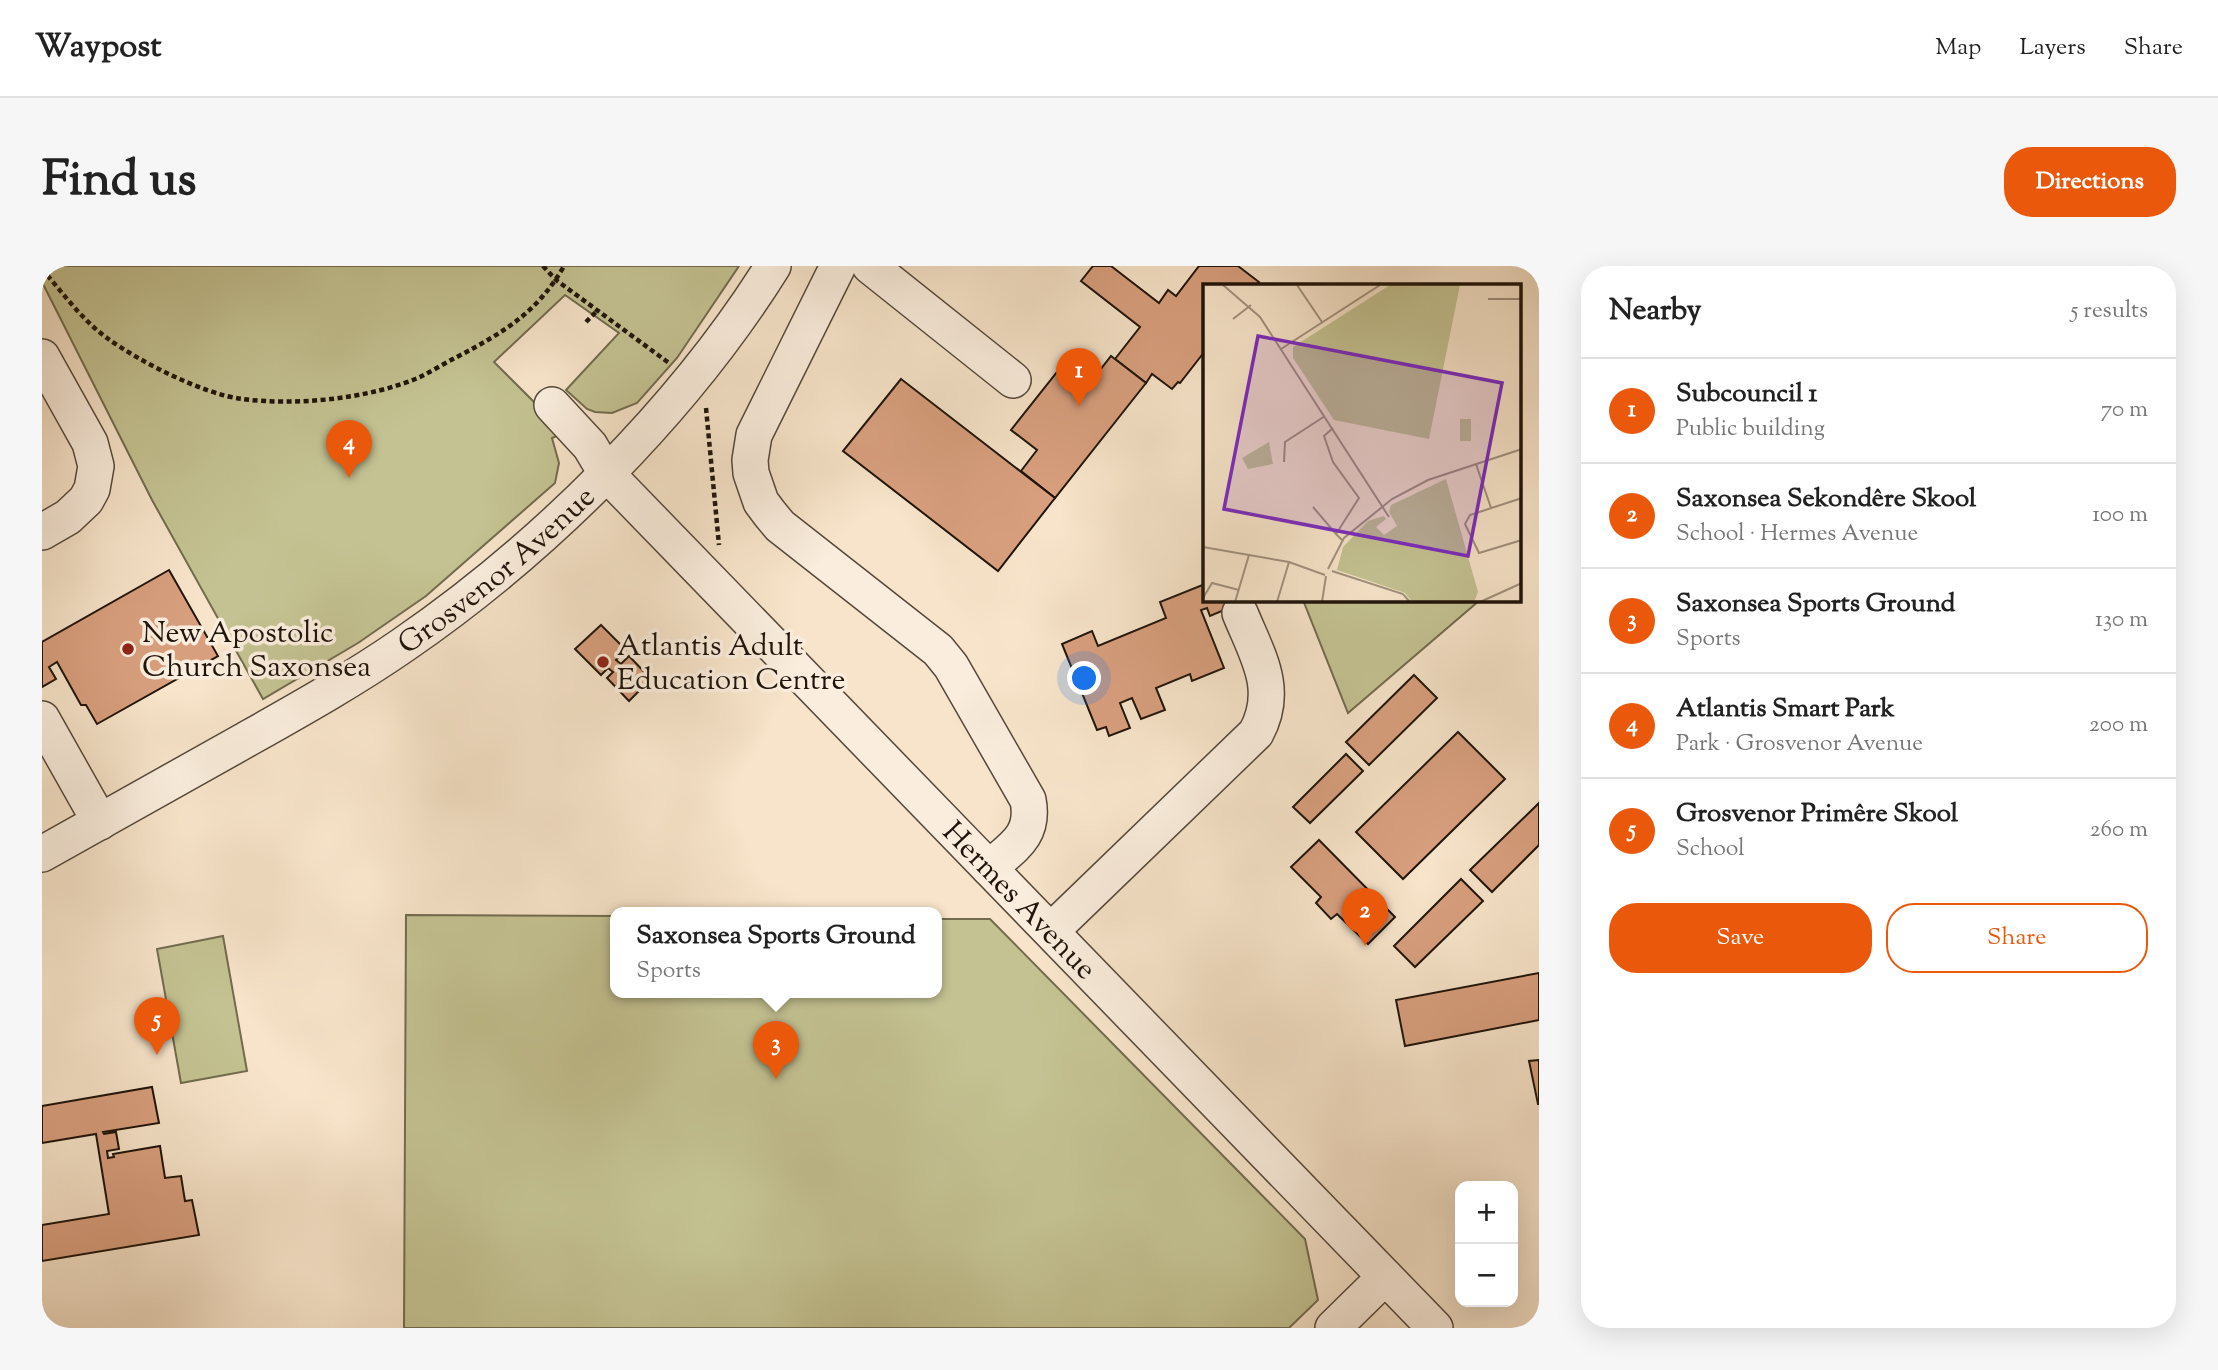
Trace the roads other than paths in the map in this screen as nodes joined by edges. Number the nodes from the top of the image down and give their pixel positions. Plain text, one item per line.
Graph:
1 (773, 266) edge
2 (838, 266) edge
3 (870, 266) edge
4 (42, 357) edge
5 (1013, 380) dead end
6 (552, 405) dead end
7 (606, 473) junction
8 (42, 532) edge
9 (1240, 614) dead end
10 (42, 719) edge
11 (100, 822) junction
12 (42, 854) edge
13 (989, 867) junction
14 (1051, 931) junction
15 (1385, 1277) junction
16 (1333, 1328) edge
17 (1435, 1328) edge

1 - 7 street, Grosvenor Avenue
2 - 13 street
3 - 5 street
4 - 8 street
6 - 7 street, Hermes Avenue
7 - 11 street, Grosvenor Avenue
7 - 13 street, Hermes Avenue
9 - 14 street
10 - 11 street
11 - 12 street, Grosvenor Avenue
13 - 14 street, Hermes Avenue
14 - 15 street, Hermes Avenue
15 - 16 street
15 - 17 street, Hermes Avenue

